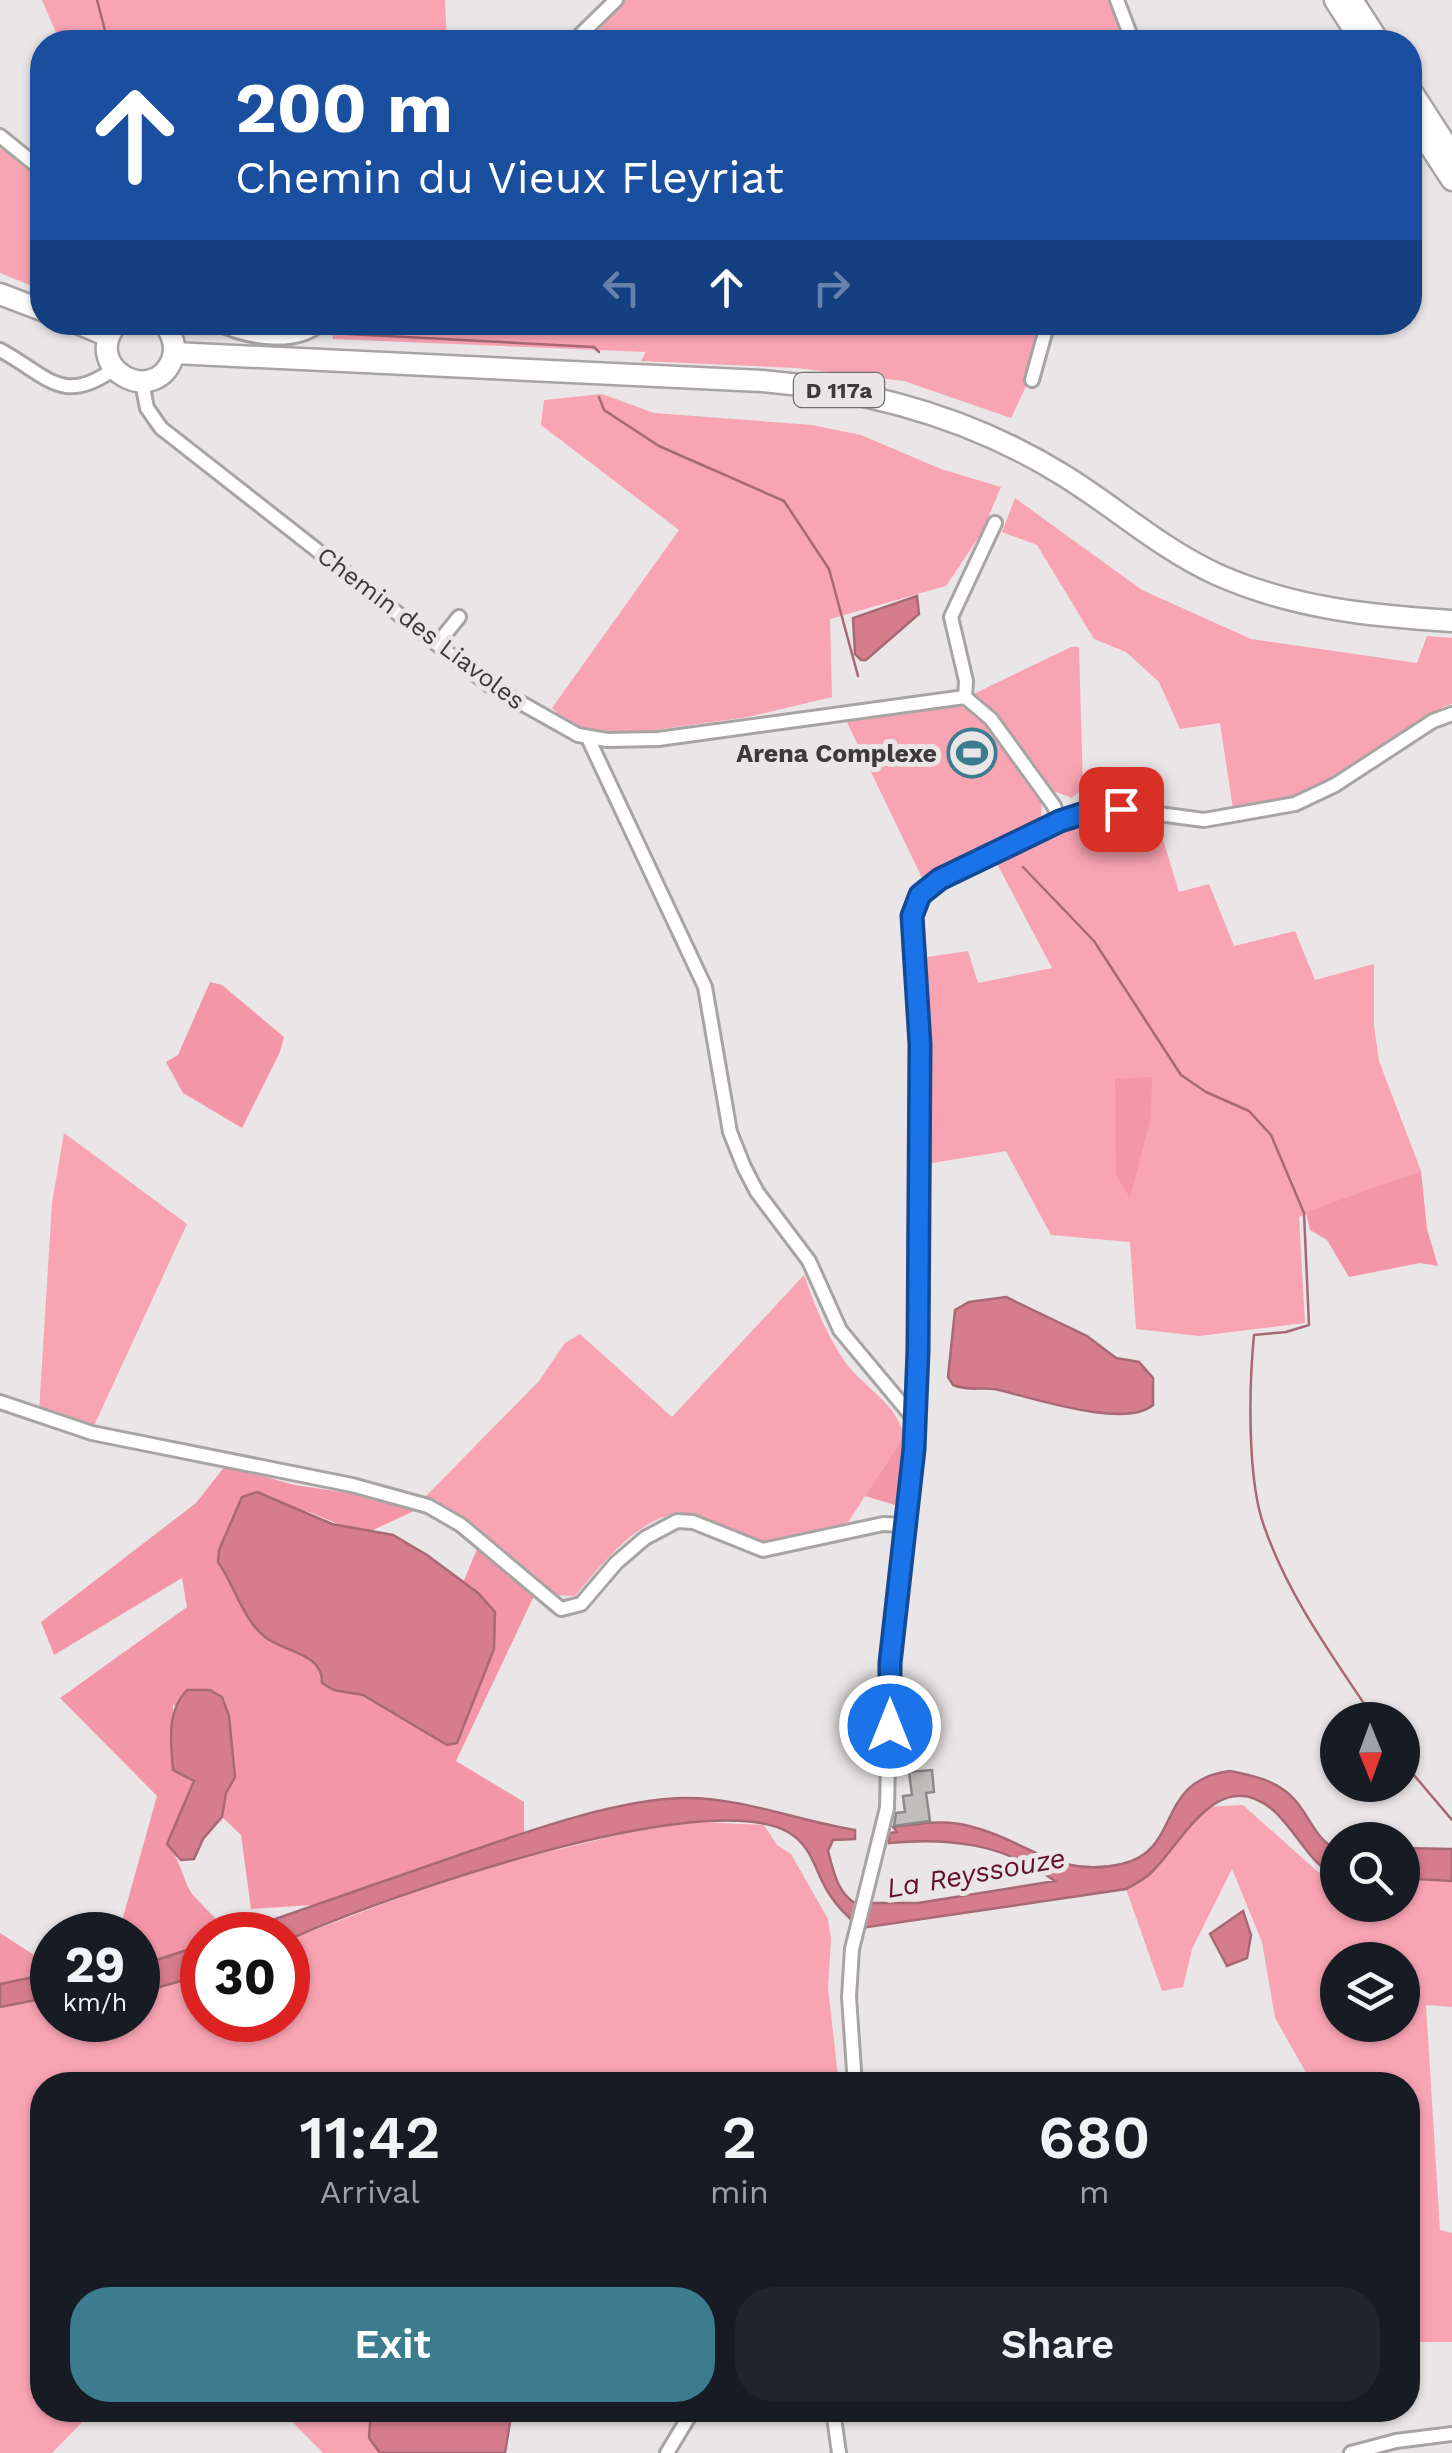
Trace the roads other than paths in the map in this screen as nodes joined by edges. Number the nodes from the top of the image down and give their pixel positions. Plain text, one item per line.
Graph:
1 (616, 0) edge
2 (1117, 0) edge
3 (1335, 0) edge
4 (1352, 0) edge
5 (585, 30) edge
6 (1128, 30) edge
7 (1354, 30) edge
8 (1371, 30) edge
9 (1422, 108) edge
10 (1422, 134) edge
11 (0, 136) edge
12 (1452, 154) edge
13 (30, 160) edge
14 (1452, 180) edge
15 (0, 294) edge
16 (30, 305) edge
17 (112, 335) edge
18 (170, 335) edge
19 (272, 335) edge
20 (300, 335) edge
21 (1044, 335) edge
22 (0, 350) edge
23 (174, 353) junction
24 (114, 368) junction
25 (1032, 380) dead end
26 (142, 382) junction
27 (995, 523) dead end
28 (458, 617) dead end
29 (1452, 622) edge
30 (438, 643) junction
31 (965, 697) junction
32 (1452, 714) edge
33 (588, 738) junction
34 (1060, 821) junction
35 (0, 1402) edge
36 (914, 1420) junction
37 (905, 1524) junction
38 (854, 2072) edge
39 (686, 2422) edge
40 (835, 2422) edge
41 (1452, 2434) edge
42 (667, 2453) edge
43 (839, 2453) edge
44 (1350, 2453) edge

1 - 5 street
2 - 6 street
3 - 7 main road
4 - 8 main road
9 - 12 main road
10 - 14 main road
11 - 13 street
15 - 16 main road
17 - 24 main road
18 - 23 main road
19 - 20 street
21 - 25 street
22 - 24 street
23 - 26 main road
23 - 29 main road, D 117a
24 - 26 main road
26 - 30 street, Chemin des Liavoles
27 - 31 street
28 - 30 street
30 - 33 street, Chemin des Liavoles
31 - 33 street, Chemin des Liavoles
31 - 34 street
32 - 34 street
33 - 36 street
34 - 36 street
35 - 37 street
36 - 37 street
37 - 38 street
39 - 42 street
40 - 43 street
41 - 44 street

